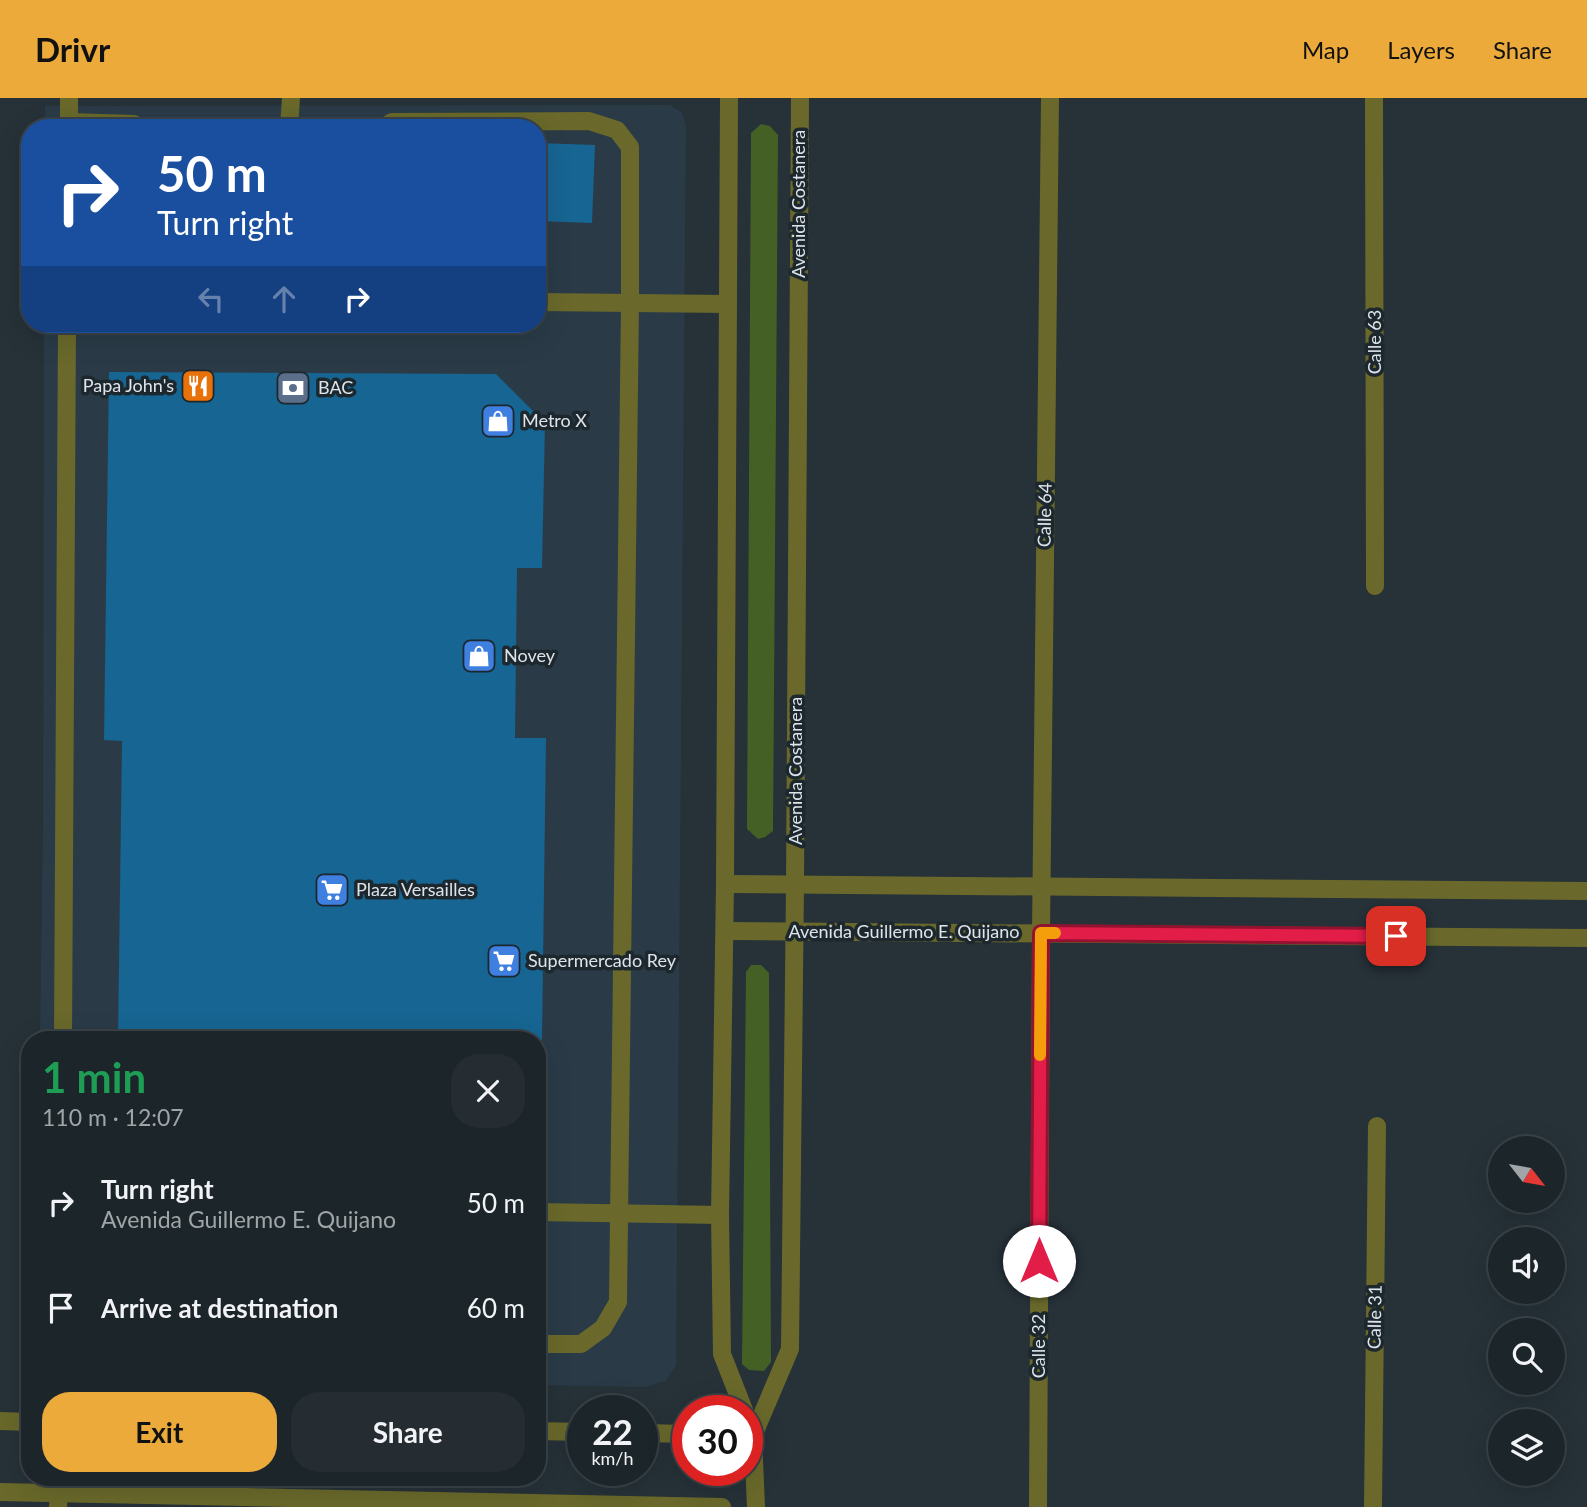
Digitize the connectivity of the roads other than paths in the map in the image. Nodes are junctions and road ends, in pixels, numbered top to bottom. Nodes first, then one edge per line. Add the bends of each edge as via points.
1 (69, 98) edge
2 (291, 98) edge
3 (729, 98) edge
4 (800, 98) edge
5 (1050, 98) edge
6 (1374, 98) edge
7 (69, 119) edge
8 (290, 119) edge
9 (546, 121) edge
10 (546, 302) edge
11 (631, 303) junction
12 (728, 304) junction
13 (67, 333) edge
14 (1375, 586) dead end
15 (725, 884) junction
16 (795, 885) junction
17 (1041, 886) junction
18 (1587, 891) edge
19 (725, 930) junction
20 (794, 931) junction
21 (1041, 933) junction
22 (1587, 938) edge
23 (63, 1031) edge
24 (1377, 1126) dead end
25 (546, 1212) edge
26 (618, 1213) junction
27 (720, 1215) junction
28 (546, 1344) edge
29 (738, 1395) edge
30 (763, 1402) edge
31 (0, 1422) edge
32 (21, 1422) edge
33 (546, 1431) edge
34 (567, 1432) edge
35 (754, 1486) edge
36 (0, 1492) edge
37 (59, 1492) edge
38 (172, 1501) edge
39 (508, 1505) edge
40 (722, 1507) edge
41 (756, 1507) edge
42 (1038, 1507) edge
43 (1373, 1507) edge

1 - 7 street
2 - 8 street
3 - 12 street
4 - 16 street, Avenida Costanera
5 - 17 street, Calle 64
6 - 14 street, Calle 63
9 - 11 street via 589,121 617,130 630,147
10 - 11 street
11 - 12 street
11 - 26 street
12 - 15 street
13 - 23 street
15 - 16 street
15 - 19 street
16 - 17 street
16 - 20 street, Avenida Costanera
17 - 18 street
17 - 21 street, Calle 64
19 - 20 street, Avenida Guillermo E. Quijano
19 - 27 street
20 - 21 street, Avenida Guillermo E. Quijano
20 - 30 street, Avenida Costanera via 790,1349
21 - 22 street, Avenida Guillermo E. Quijano
21 - 42 street, Calle 32
24 - 43 street, Calle 31
25 - 26 street
26 - 27 street
26 - 28 street via 618,1302 603,1328 581,1344
27 - 29 street via 722,1354
31 - 32 street
33 - 34 street
35 - 41 street, Avenida Costanera
36 - 37 street
37 - 38 street
38 - 39 street
39 - 40 street

